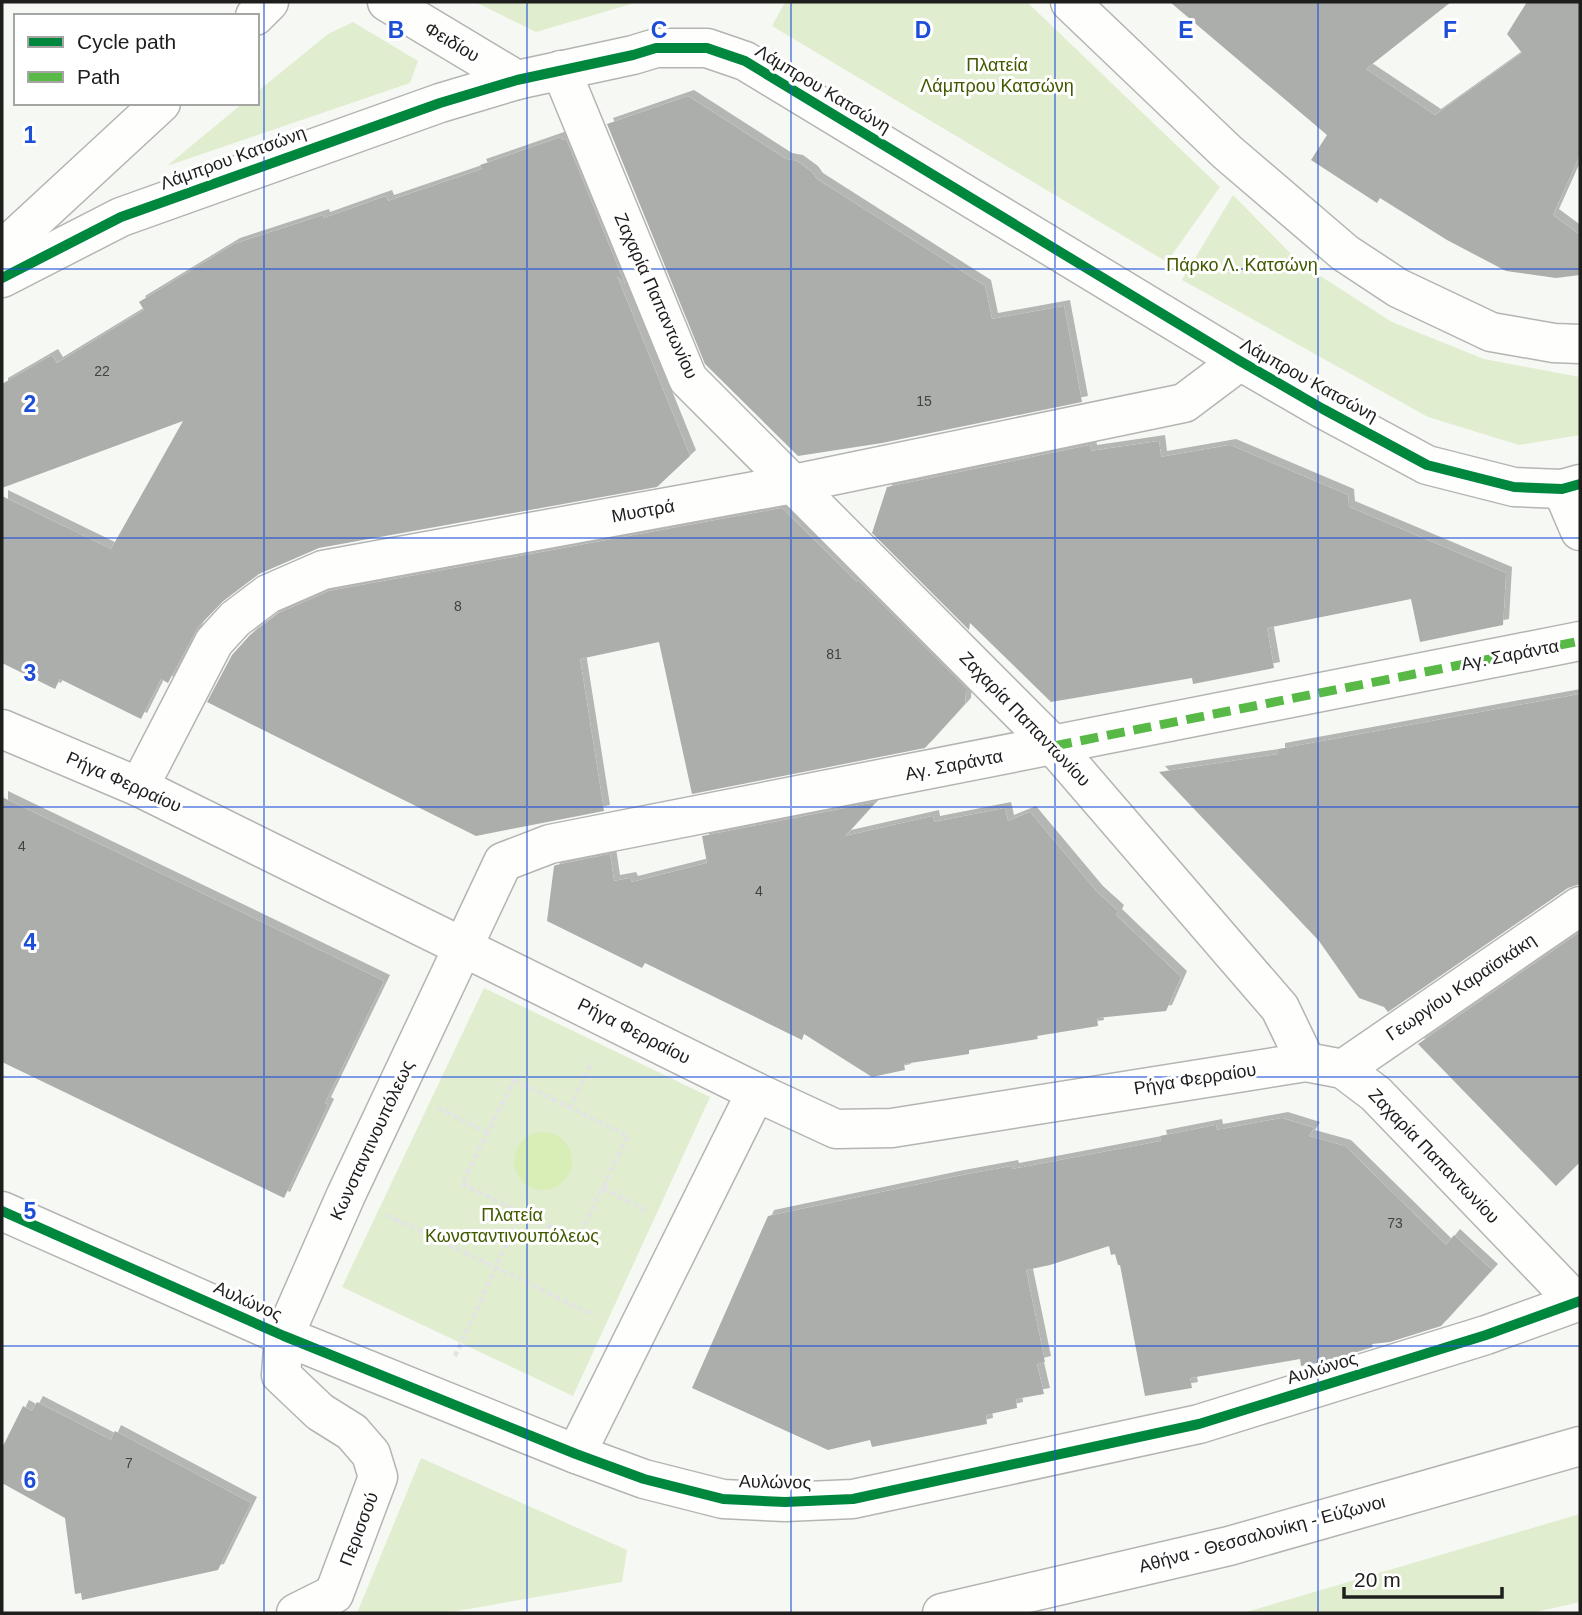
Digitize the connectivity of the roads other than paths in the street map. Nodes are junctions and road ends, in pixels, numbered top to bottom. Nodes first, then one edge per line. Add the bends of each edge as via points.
1 (387, 2) edge
2 (1070, 2) edge
3 (561, 70) junction
4 (517, 80) junction
5 (159, 105) edge
6 (2, 250) edge
7 (2, 278) edge
8 (1580, 344) edge
9 (1240, 361) junction
10 (793, 484) junction
11 (1571, 487) edge
12 (1580, 531) edge
13 (1580, 641) edge
14 (2, 729) edge
15 (1054, 746) junction
16 (139, 787) junction
17 (1580, 906) edge
18 (462, 945) junction
19 (1324, 1065) junction
20 (756, 1092) junction
21 (2, 1211) edge
22 (1578, 1302) edge
23 (284, 1336) junction
24 (1580, 1446) edge
25 (576, 1454) junction
26 (296, 1613) edge
27 (942, 1613) edge

1 - 4 main road, Φειδίου
2 - 8 main road via 1227,152 1356,260 1398,288 1490,332
3 - 4 main road, Λάμπρου Κατσώνη
3 - 9 main road, Λάμπρου Κατσώνη via 656,48 707,48 745,61
3 - 10 main road, Ζαχαρία Παπαντωνίου via 688,379
4 - 7 main road, Λάμπρου Κατσώνη via 121,217
5 - 6 main road
9 - 10 main road, Μυστρά via 1185,403
9 - 11 main road, Λάμπρου Κατσώνη via 1427,465 1514,487
10 - 15 main road, Ζαχαρία Παπαντωνίου
10 - 16 main road, Μυστρά via 323,570 268,594 214,642
11 - 12 main road
13 - 15 main road, Αγ. Σαράντα
14 - 16 main road, Ρήγα Φερραίου
15 - 18 main road, Αγ. Σαράντα via 550,844 503,862
15 - 19 main road, Ζαχαρία Παπαντωνίου
16 - 18 main road, Ρήγα Φερραίου
17 - 19 main road, Γεωργίου Καραϊσκάκη
18 - 20 main road, Ρήγα Φερραίου
18 - 23 main road, Κωνσταντινουπόλεως
19 - 20 main road, Ρήγα Φερραίου via 892,1128 836,1129
19 - 22 main road, Ζαχαρία Παπαντωνίου via 1376,1094
20 - 25 main road
21 - 23 main road, Αυλώνος
22 - 25 main road, Αυλώνος via 1199,1424 853,1499 723,1499 645,1479
23 - 25 main road, Αυλώνος
23 - 26 main road, Περισσού via 281,1376 320,1412 352,1432 370,1454 378,1477 334,1594
24 - 27 main road, Αθήνα - Θεσσαλονίκη - Εύζωνοι via 1229,1546

